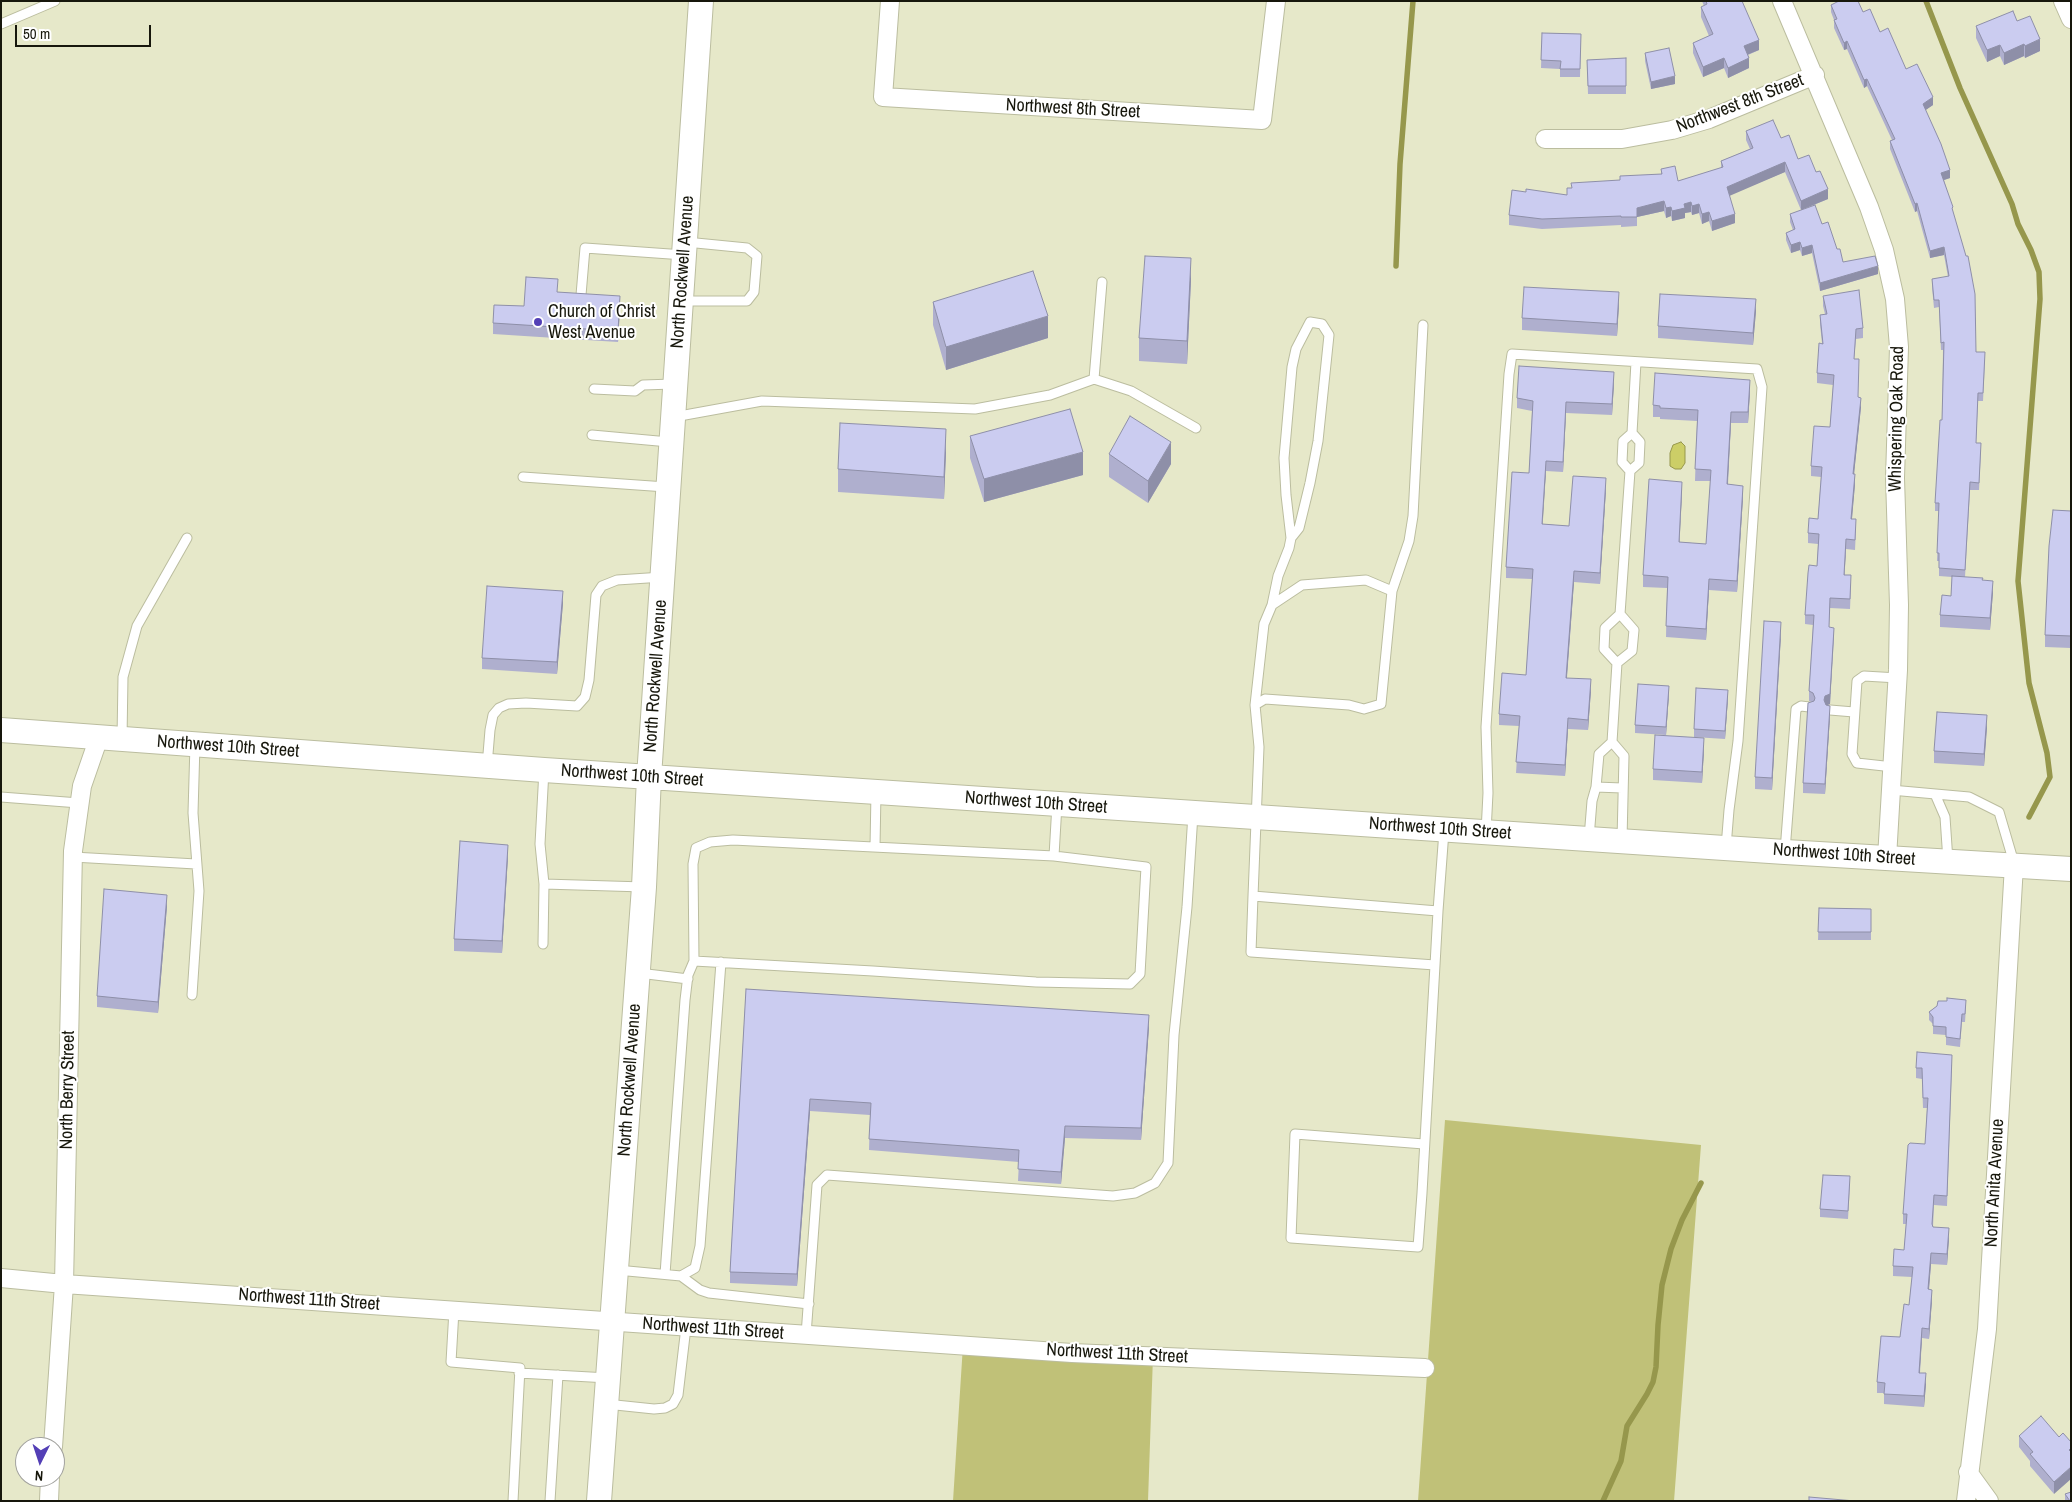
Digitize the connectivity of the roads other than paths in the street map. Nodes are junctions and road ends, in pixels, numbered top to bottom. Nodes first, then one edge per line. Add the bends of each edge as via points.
1 (55, 1) edge
2 (701, 1) edge
3 (890, 1) edge
4 (1276, 1) edge
5 (1782, 1) edge
6 (2063, 1) edge
7 (2071, 19) edge
8 (1, 24) edge
9 (1815, 75) junction
10 (1545, 139) dead end
11 (685, 248) junction
12 (1102, 282) dead end
13 (581, 295) edge
14 (681, 301) junction
15 (1423, 325) dead end
16 (1636, 362) junction
17 (1094, 379) junction
18 (676, 384) junction
19 (594, 389) dead end
20 (674, 417) junction
21 (1196, 428) dead end
22 (1632, 433) junction
23 (592, 435) dead end
24 (672, 443) junction
25 (1630, 471) junction
26 (523, 477) dead end
27 (669, 488) junction
28 (187, 538) dead end
29 (1291, 538) junction
30 (663, 577) junction
31 (1392, 591) junction
32 (1272, 605) junction
33 (1620, 614) junction
34 (1617, 664) junction
35 (1898, 678) junction
36 (1255, 705) junction
37 (1809, 707) edge
38 (1830, 710) edge
39 (1854, 712) junction
40 (1, 730) edge
41 (110, 738) junction
42 (1612, 742) junction
43 (195, 744) junction
44 (487, 766) junction
45 (1893, 767) junction
46 (544, 770) junction
47 (649, 777) junction
48 (1596, 787) junction
49 (1622, 788) junction
50 (1891, 790) junction
51 (876, 792) junction
52 (1935, 794) junction
53 (1, 797) edge
54 (79, 803) junction
55 (1057, 804) junction
56 (1193, 813) junction
57 (1257, 817) junction
58 (1444, 829) junction
59 (1486, 832) junction
60 (1589, 839) junction
61 (1622, 841) junction
62 (875, 847) junction
63 (1726, 848) junction
64 (1785, 852) junction
65 (1054, 856) junction
66 (73, 857) junction
67 (1887, 858) junction
68 (1948, 861) junction
69 (196, 864) junction
70 (2014, 865) junction
71 (2071, 869) edge
72 (544, 884) junction
73 (644, 887) junction
74 (1253, 896) junction
75 (1438, 911) junction
76 (543, 944) dead end
77 (694, 961) junction
78 (721, 962) junction
79 (1435, 965) junction
80 (638, 973) junction
81 (688, 980) junction
82 (192, 995) dead end
83 (1424, 1144) junction
84 (616, 1270) junction
85 (664, 1274) junction
86 (681, 1276) junction
87 (1, 1278) edge
88 (64, 1284) junction
89 (808, 1304) junction
90 (454, 1310) junction
91 (612, 1322) junction
92 (686, 1327) junction
93 (806, 1335) junction
94 (1425, 1368) dead end
95 (519, 1373) junction
96 (558, 1375) junction
97 (608, 1378) junction
98 (606, 1404) junction
99 (53, 1437) edge
100 (1968, 1472) junction
101 (50, 1487) edge
102 (49, 1501) edge
103 (513, 1501) edge
104 (550, 1501) edge
105 (599, 1501) edge
106 (1966, 1501) edge
107 (1988, 1501) edge

1 - 8 lane
2 - 11 main road, North Rockwell Avenue
3 - 4 street, Northwest 8th Street via 883,97 1262,120
5 - 9 street, Whispering Oak Road
6 - 7 street
9 - 10 street, Northwest 8th Street via 1709,119 1672,130 1622,139
9 - 35 street, Whispering Oak Road via 1869,207 1884,250 1895,299 1899,347 1895,478
11 - 13 lane via 585,248
11 - 14 main road, North Rockwell Avenue
11 - 14 lane via 747,248 757,256 754,292 747,301
12 - 17 lane
14 - 18 main road, North Rockwell Avenue
15 - 31 lane via 1413,516 1409,541
16 - 22 lane
16 - 59 lane via 1512,354 1486,727
16 - 63 lane via 1757,369 1762,387 1738,741
17 - 20 lane via 1050,395 975,409 762,401
17 - 21 lane via 1131,391
18 - 19 lane via 643,385 635,391
18 - 20 main road, North Rockwell Avenue
20 - 24 main road, North Rockwell Avenue
22 - 25 lane via 1640,442 1639,463
22 - 25 lane via 1623,441 1622,462
23 - 24 lane
24 - 27 main road, North Rockwell Avenue
25 - 33 lane
26 - 27 lane
27 - 30 main road, North Rockwell Avenue
28 - 41 lane via 137,626
29 - 29 lane via 1284,458 1292,367 1296,349 1310,322 1322,324 1329,335 1318,441 1299,528
29 - 32 lane
30 - 44 lane via 617,580 602,586 596,594 585,697 577,706 526,703 499,708 493,715
30 - 47 main road, North Rockwell Avenue
31 - 32 lane via 1366,580 1302,585
31 - 36 lane via 1381,704 1364,709 1265,699
32 - 36 lane via 1264,624
33 - 34 lane via 1605,628 1604,649
33 - 34 lane via 1634,630 1632,651
34 - 42 lane
35 - 39 lane via 1864,676 1857,681
35 - 45 street, Whispering Oak Road
36 - 57 lane
37 - 64 lane via 1796,709
38 - 39 lane
39 - 45 lane via 1852,754 1857,763
40 - 41 main road, Northwest 10th Street
41 - 43 main road, Northwest 10th Street
41 - 54 street, North Berry Street via 82,786
42 - 48 lane via 1598,754
42 - 49 lane via 1624,756
43 - 44 main road, Northwest 10th Street
43 - 69 lane via 192,813
44 - 46 main road, Northwest 10th Street
45 - 50 street, Whispering Oak Road
46 - 47 main road, Northwest 10th Street
46 - 72 lane via 540,844
47 - 51 main road, Northwest 10th Street
47 - 73 main road, North Rockwell Avenue
48 - 49 lane
48 - 60 lane
49 - 61 lane
50 - 52 lane
50 - 67 street, Whispering Oak Road
51 - 55 main road, Northwest 10th Street
51 - 62 lane
52 - 68 lane via 1945,817
52 - 70 lane via 1969,797 1999,812
53 - 54 lane
54 - 66 street, North Berry Street
55 - 56 main road, Northwest 10th Street
55 - 65 lane
56 - 57 main road, Northwest 10th Street
56 - 89 lane via 1174,1035 1168,1163 1154,1184 1135,1193 1113,1196 827,1175 817,1185
57 - 58 main road, Northwest 10th Street
57 - 74 lane
58 - 59 main road, Northwest 10th Street
58 - 75 lane
59 - 60 main road, Northwest 10th Street
60 - 61 main road, Northwest 10th Street
61 - 63 main road, Northwest 10th Street
62 - 65 lane
62 - 77 lane via 726,840 696,848
63 - 64 main road, Northwest 10th Street
64 - 67 main road, Northwest 10th Street
65 - 78 lane via 1146,867 1140,974 1130,984 1036,982
66 - 69 lane
66 - 88 street, North Berry Street
67 - 68 main road, Northwest 10th Street
68 - 70 main road, Northwest 10th Street
69 - 82 lane via 199,891
70 - 71 main road, Northwest 10th Street
70 - 100 street, North Anita Avenue via 1987,1329
72 - 73 lane
72 - 76 lane
73 - 80 main road, North Rockwell Avenue
74 - 75 lane
74 - 79 lane via 1251,952
75 - 79 lane
77 - 78 lane
77 - 81 lane
78 - 86 lane via 700,1246 694,1268
79 - 83 lane
80 - 81 lane
80 - 84 main road, North Rockwell Avenue
81 - 85 lane
83 - 83 lane via 1295,1134 1291,1238 1418,1247
84 - 85 lane
84 - 91 main road, North Rockwell Avenue
85 - 86 lane
86 - 89 lane via 709,1293
87 - 88 street, Northwest 11th Street
88 - 90 street, Northwest 11th Street
88 - 99 street, North Berry Street
89 - 93 lane
90 - 91 street, Northwest 11th Street
90 - 95 lane via 451,1362 520,1368
91 - 92 street, Northwest 11th Street
91 - 97 main road, North Rockwell Avenue
92 - 93 street, Northwest 11th Street
92 - 98 lane via 678,1395 673,1404 654,1409
93 - 94 street, Northwest 11th Street via 1072,1353
95 - 96 lane
95 - 103 lane
96 - 97 lane
96 - 104 lane
97 - 98 main road, North Rockwell Avenue
98 - 105 main road, North Rockwell Avenue
100 - 106 street, North Anita Avenue
100 - 107 street
101 - 102 street

